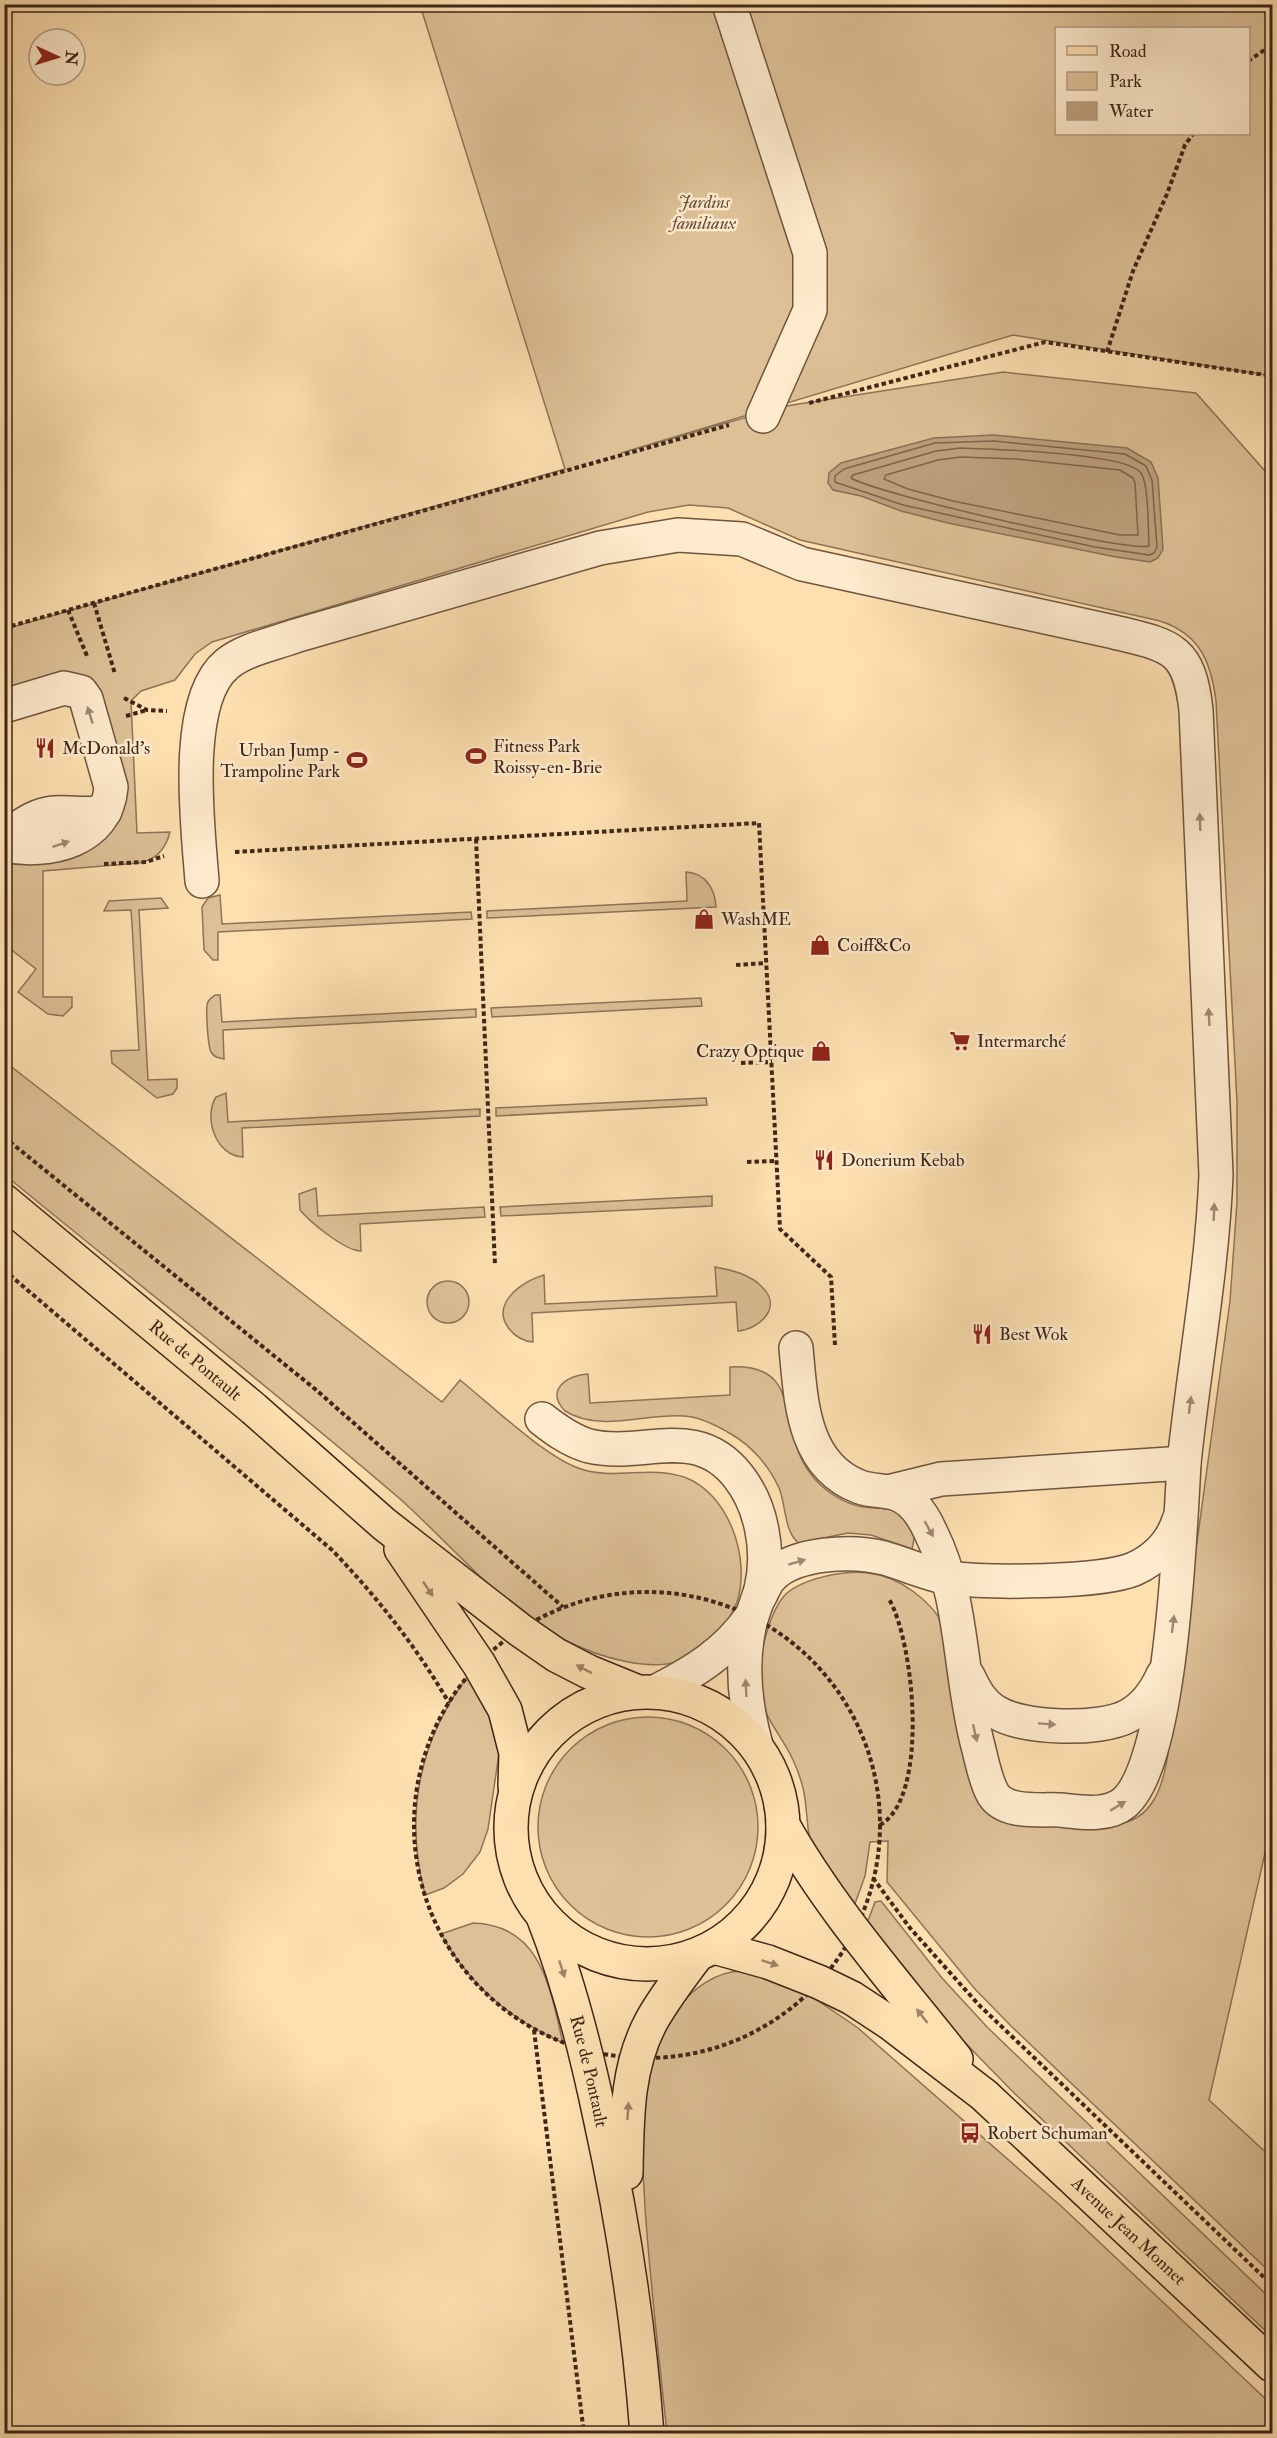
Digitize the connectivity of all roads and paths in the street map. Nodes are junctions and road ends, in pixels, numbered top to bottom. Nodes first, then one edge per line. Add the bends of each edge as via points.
1 (729, 4) edge
2 (1272, 45) edge
3 (1250, 61) edge
4 (1192, 135) edge
5 (1107, 352) junction
6 (1272, 376) edge
7 (763, 416) junction
8 (94, 603) junction
9 (4, 628) edge
10 (116, 678) dead end
11 (121, 693) dead end
12 (4, 706) edge
13 (201, 713) junction
14 (105, 811) junction
15 (4, 837) edge
16 (476, 839) junction
17 (4, 845) edge
18 (101, 864) dead end
19 (201, 868) junction
20 (766, 963) junction
21 (736, 965) dead end
22 (772, 1062) junction
23 (741, 1063) dead end
24 (4, 1137) edge
25 (777, 1161) junction
26 (747, 1162) dead end
27 (4, 1201) edge
28 (495, 1264) dead end
29 (4, 1270) edge
30 (796, 1348) dead end
31 (835, 1355) dead end
32 (542, 1419) dead end
33 (1184, 1463) junction
34 (888, 1492) junction
35 (1181, 1510) junction
36 (384, 1524) junction
37 (869, 1555) junction
38 (948, 1578) junction
39 (563, 1608) junction
40 (754, 1609) junction
41 (520, 1630) junction
42 (962, 1655) junction
43 (1167, 1663) junction
44 (479, 1664) junction
45 (646, 1692) junction
46 (449, 1703) junction
47 (756, 1745) junction
48 (514, 1800) junction
49 (783, 1825) junction
50 (879, 1826) junction
51 (873, 1878) junction
52 (542, 1915) junction
53 (854, 1930) junction
54 (705, 1951) junction
55 (819, 1982) junction
56 (534, 2029) junction
57 (586, 2050) junction
58 (637, 2059) junction
59 (984, 2095) junction
60 (624, 2232) junction
61 (1272, 2286) edge
62 (1272, 2365) edge
63 (584, 2433) edge
64 (647, 2433) edge

1 - 7 lane via 810,253 810,310
2 - 3 path
4 - 5 path via 1133,271
5 - 6 path
5 - 7 path via 1045,342
7 - 8 path
8 - 9 path
8 - 10 path
11 - 13 path via 147,710
14 -> 12 lane via 111,783 81,692 64,688
13 - 19 lane via 197,745
33 -> 13 lane via 1213,1236 1216,1176 1196,710 1190,672 1176,654 1133,637 802,564 742,539 678,535 600,548 266,646 226,665 210,686
14 - 15 lane via 45,814 26,821
17 -> 14 lane via 32,849 58,846 84,835
16 - 19 path
16 - 20 path via 759,823
16 - 28 path
18 - 19 path via 146,862 160,857
20 - 21 path
20 - 22 path
22 - 23 path
22 - 25 path
24 - 39 path via 315,1389
25 - 26 path
25 - 31 path via 780,1229 831,1277
27 - 36 main road, Rue de Pontault via 270,1422
29 - 46 path via 332,1550 397,1624
30 - 34 lane via 805,1422 818,1453 849,1482
32 - 40 lane via 588,1446 612,1449 679,1445 724,1461 747,1490 760,1522 764,1564
33 - 34 lane via 941,1479
33 - 35 lane
34 -> 38 lane via 904,1498 921,1515
35 - 38 lane via 1165,1547 1142,1565 1122,1573 1013,1580
43 -> 35 lane
36 - 41 main road, Rue de Pontault
36 -> 44 main road, Rue de Pontault
37 - 38 lane
40 -> 37 lane via 769,1578 788,1565 827,1555
37 - 50 path via 899,1623 911,1695 907,1782 894,1814
38 - 42 lane
39 - 40 path via 620,1593 658,1592
39 - 41 path
40 - 45 lane via 733,1641 712,1659
47 -> 40 lane via 747,1709 745,1678
40 - 50 path via 804,1653 845,1703 871,1762
41 - 44 path
45 -> 41 main road, Rue de Pontault via 590,1672
42 -> 43 lane via 978,1696 995,1712 1030,1722 1067,1725 1107,1723 1132,1714 1152,1696
42 -> 43 lane via 975,1732 996,1798 1018,1808 1084,1812 1109,1811 1122,1805 1143,1778
44 - 46 path
44 - 48 main road, Rue de Pontault via 510,1725 516,1753
45 - 47 main road via 688,1698 719,1712
45 - 48 main road via 604,1698 558,1725 535,1751
46 - 56 path via 428,1745 416,1793 415,1844 420,1878 432,1915 459,1963 494,2001
47 - 49 main road via 776,1783
48 - 52 main road, Rue de Pontault via 513,1852 523,1885
49 - 53 main road, Avenue Jean Monnet
49 - 54 main road via 781,1858 770,1889 740,1928
50 - 51 path
51 - 53 path
51 - 61 path via 910,1928 979,2005
52 - 54 main road via 579,1946 617,1960 649,1965 674,1962
52 -> 57 main road, Rue de Pontault via 556,1948
53 - 55 path
59 -> 53 main road, Avenue Jean Monnet
54 -> 55 main road, Avenue Jean Monnet via 768,1962
54 - 58 main road, Rue de Pontault via 652,2021
55 - 58 path via 781,2016 736,2040 688,2055
55 - 59 main road, Avenue Jean Monnet via 890,2023
56 - 57 path
56 - 63 path
57 - 58 path
57 - 60 main road, Rue de Pontault
60 -> 58 main road, Rue de Pontault via 628,2110
59 - 62 main road, Avenue Jean Monnet
60 - 64 main road, Rue de Pontault

